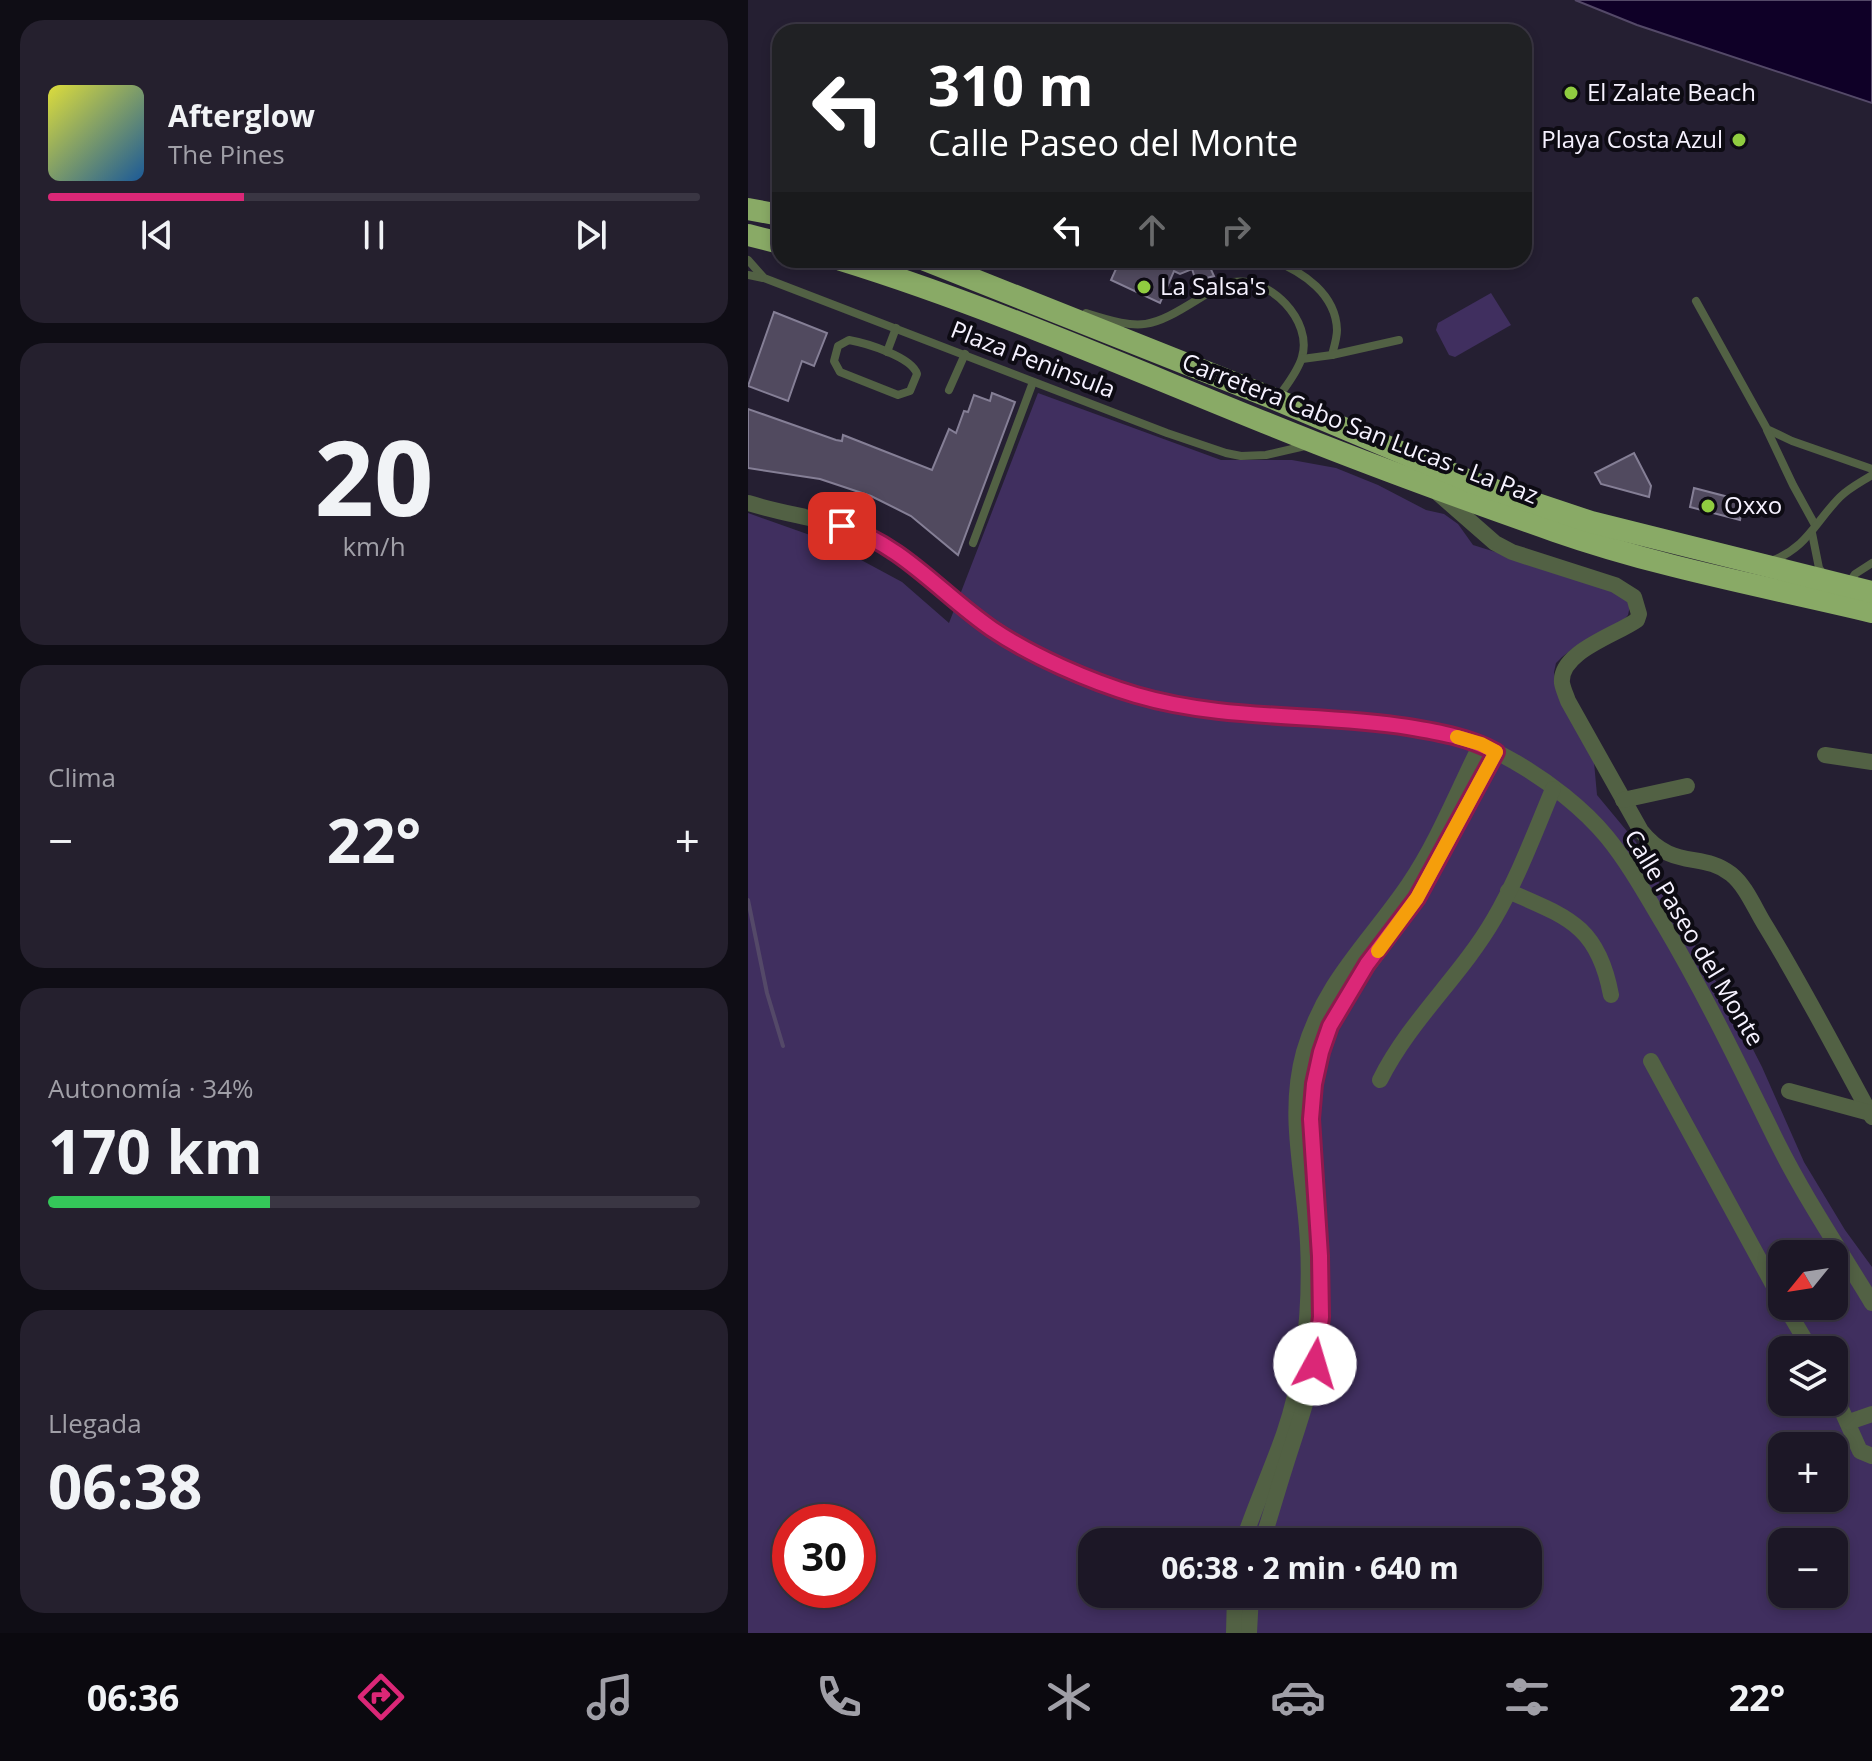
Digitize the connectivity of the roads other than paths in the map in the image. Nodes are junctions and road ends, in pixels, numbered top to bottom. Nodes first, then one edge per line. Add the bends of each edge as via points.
1 (748, 209) edge
2 (772, 214) edge
3 (748, 235) edge
4 (772, 241) edge
5 (748, 260) edge
6 (864, 268) edge
7 (946, 268) edge
8 (1293, 268) edge
9 (748, 275) edge
10 (764, 278) junction
11 (1008, 292) junction
12 (1696, 301) dead end
13 (896, 328) junction
14 (1399, 340) dead end
15 (887, 352) junction
16 (965, 354) junction
17 (1332, 355) junction
18 (1302, 359) junction
19 (1033, 382) junction
20 (949, 390) dead end
21 (1277, 400) junction
22 (1767, 429) junction
23 (1316, 443) junction
24 (1872, 469) edge
25 (1872, 475) edge
26 (1429, 484) junction
27 (748, 503) edge
28 (1814, 529) junction
29 (973, 543) dead end
30 (1872, 563) edge
31 (1762, 565) junction
32 (1685, 567) junction
33 (1837, 583) junction
34 (1872, 592) edge
35 (1872, 612) edge
36 (1872, 627) edge
37 (1488, 748) junction
38 (1825, 755) dead end
39 (1872, 762) edge
40 (1687, 786) dead end
41 (1553, 789) junction
42 (1623, 800) junction
43 (1508, 891) junction
44 (1360, 960) junction
45 (1611, 995) dead end
46 (1651, 1061) dead end
47 (1380, 1080) dead end
48 (1789, 1091) dead end
49 (1871, 1115) edge
50 (1768, 1275) edge
51 (1872, 1303) edge
52 (1872, 1414) edge
53 (1846, 1416) edge
54 (1849, 1422) junction
55 (1872, 1456) edge
56 (1248, 1528) edge
57 (1266, 1528) edge
58 (1235, 1608) edge
59 (1250, 1608) edge
60 (1234, 1633) edge
61 (1249, 1633) edge

1 - 2 highway
3 - 4 highway
5 - 10 lane, Plaza Peninsula
6 - 23 highway, Carretera Cabo San Lucas - La Paz via 981,309
7 - 11 highway, Carretera Cabo San Lucas - La Paz
8 - 17 lane via 1322,292 1332,310 1337,331
9 - 10 lane
10 - 13 lane, Plaza Peninsula
11 - 18 lane via 1140,325 1172,316 1234,281 1247,283 1276,296 1297,319 1304,342
11 - 21 highway, Carretera Cabo San Lucas - La Paz
12 - 22 lane
13 - 15 lane
13 - 16 lane, Plaza Peninsula
14 - 17 lane
15 - 15 lane via 846,340 838,346 834,365 898,395 907,393 916,371
16 - 19 lane, Plaza Peninsula
16 - 20 lane
17 - 18 lane
18 - 21 lane
19 - 23 lane, Plaza Peninsula via 1226,453 1266,455
19 - 29 lane
21 - 31 highway, Carretera Cabo San Lucas - La Paz via 1522,500
22 - 24 lane
22 - 28 lane
23 - 26 highway, Carretera Cabo San Lucas - La Paz
25 - 28 lane via 1841,496
26 - 32 highway, Carretera Cabo San Lucas - La Paz via 1559,532
26 - 42 street via 1495,543 1615,585 1634,597 1637,620 1575,655 1562,681
27 - 37 street, Calle Paseo del Monte via 859,531 913,563 993,629 1064,667 1136,695 1243,714 1401,726 1445,733
28 - 31 lane via 1786,556
28 - 33 lane via 1819,568
30 - 33 lane
31 - 33 highway, Carretera Cabo San Lucas - La Paz
32 - 35 highway, Carretera Cabo San Lucas - La Paz
32 - 36 highway via 1771,600
33 - 34 highway, Carretera Cabo San Lucas - La Paz
37 - 41 street, Calle Paseo del Monte
37 - 44 street
38 - 39 street
40 - 42 street
41 - 43 street
41 - 51 street, Calle Paseo del Monte via 1606,835 1637,880 1743,1068 1786,1159
42 - 49 street via 1653,847 1720,868 1738,881
43 - 45 street via 1560,914 1585,932 1607,974
43 - 47 street
44 - 56 street via 1326,995 1312,1025 1297,1089 1295,1137 1308,1243 1304,1350 1284,1433
44 - 57 street via 1330,1026 1314,1084 1319,1333 1309,1392
46 - 50 street
48 - 49 street
52 - 54 street
53 - 54 street
54 - 55 street via 1860,1451
58 - 60 street
59 - 61 street

